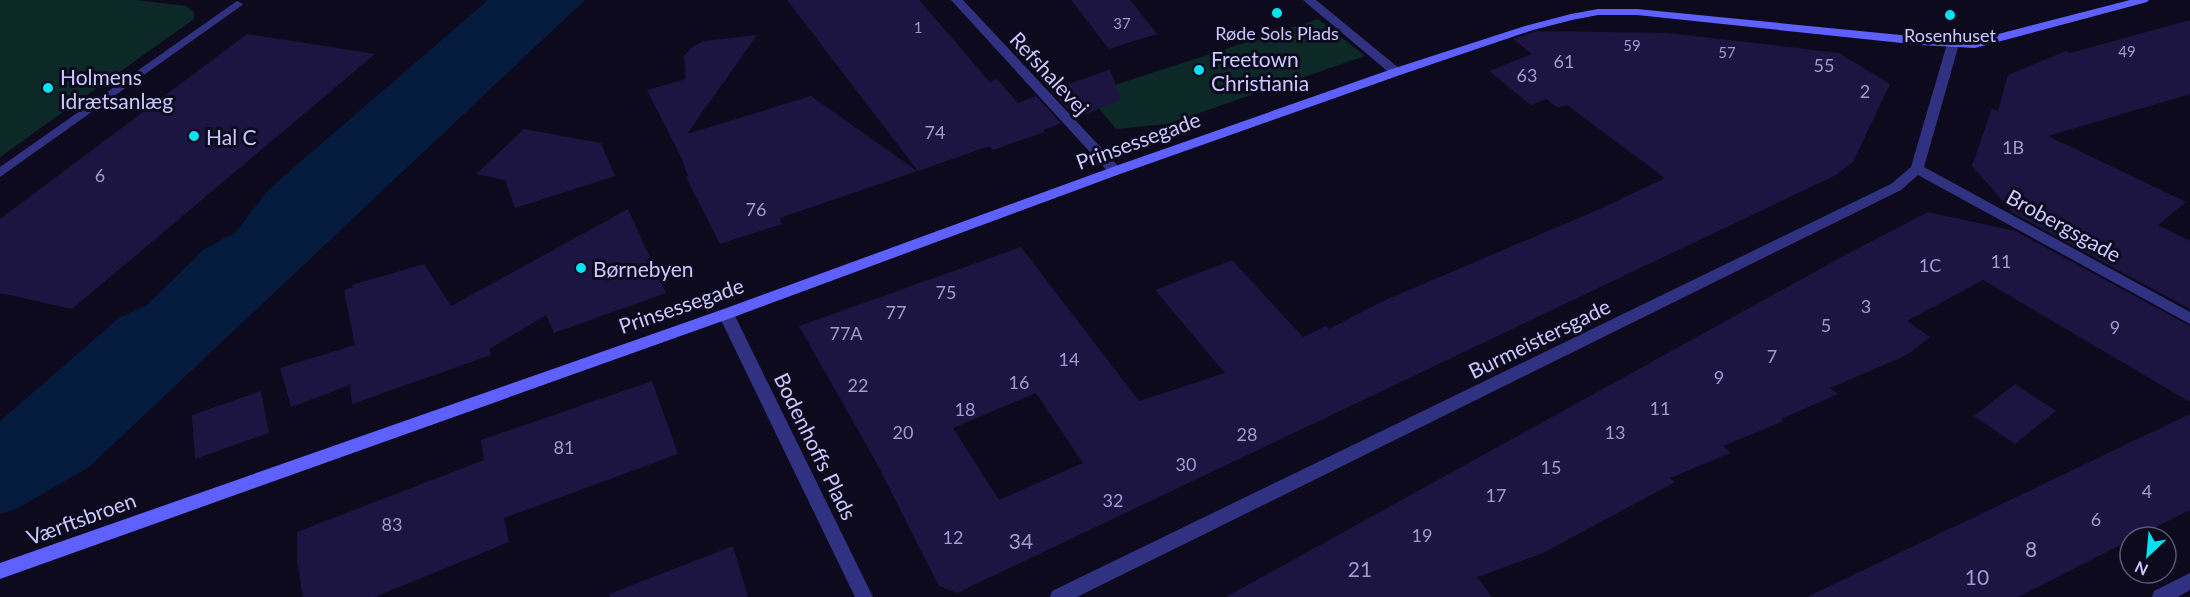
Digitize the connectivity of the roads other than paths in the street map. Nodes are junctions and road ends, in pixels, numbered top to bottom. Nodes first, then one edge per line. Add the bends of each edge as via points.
1 (957, 0) edge
2 (1309, 0) edge
3 (2143, 0) edge
4 (237, 4) dead end
5 (1953, 44) junction
6 (1396, 72) junction
7 (1917, 169) junction
8 (1115, 171) junction
9 (0, 173) edge
10 (726, 314) junction
11 (2190, 319) edge
12 (177, 508) joint
13 (0, 571) edge
14 (2190, 581) edge
15 (864, 597) edge
16 (1059, 597) edge
17 (2161, 597) edge

1 - 8 street, Refshalevej
2 - 6 street
3 - 5 street, Prinsessegade via 1975,44
4 - 9 street
5 - 6 street, Prinsessegade via 1678,15 1598,12 1529,28
5 - 7 street
6 - 8 street, Prinsessegade
7 - 11 street, Brobergsgade
7 - 16 street, Burmeistersgade via 1896,187
8 - 10 street, Prinsessegade
10 - 12 street, Prinsessegade
10 - 15 street, Bodenhoffs Plads
12 - 13 street, Værftsbroen
14 - 17 street

